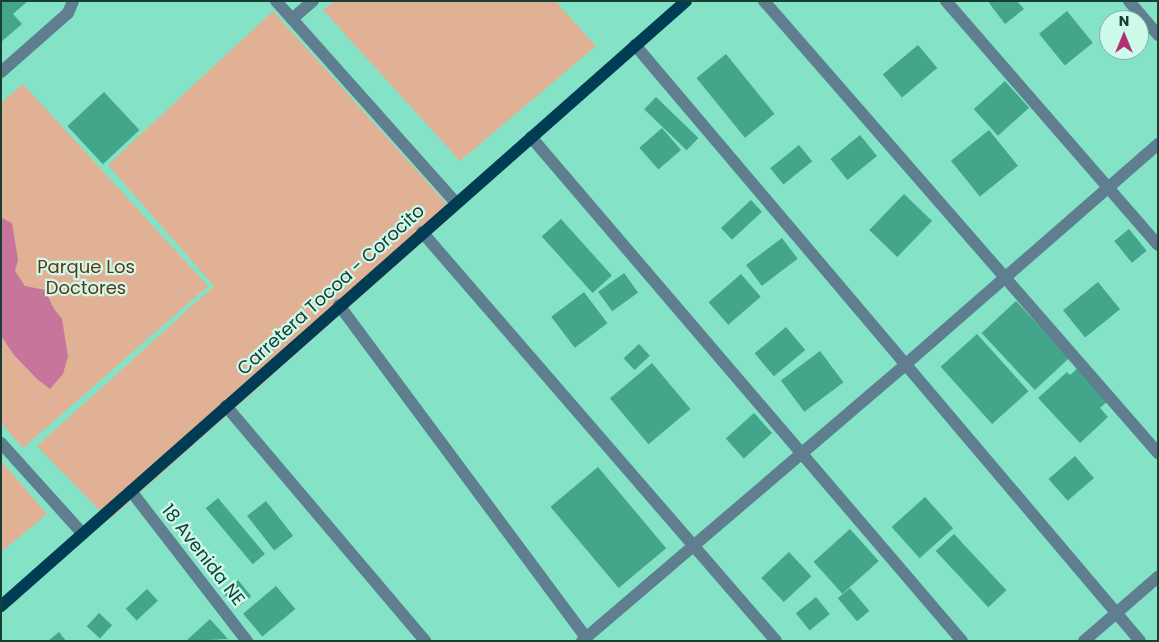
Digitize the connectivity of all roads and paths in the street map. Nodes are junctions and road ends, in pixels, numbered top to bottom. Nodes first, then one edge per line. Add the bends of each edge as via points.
1 (73, 1) edge
2 (276, 1) edge
3 (313, 1) edge
4 (686, 1) edge
5 (764, 1) edge
6 (946, 1) edge
7 (1129, 1) edge
8 (292, 19) junction
9 (1158, 35) edge
10 (635, 46) junction
11 (1, 72) edge
12 (532, 137) junction
13 (1158, 144) edge
14 (1108, 187) junction
15 (456, 203) junction
16 (422, 232) junction
17 (1158, 244) edge
18 (1005, 278) junction
19 (340, 305) junction
20 (906, 364) junction
21 (226, 406) junction
22 (1, 444) edge
23 (801, 452) junction
24 (1158, 453) edge
25 (131, 491) junction
26 (83, 534) junction
27 (693, 545) junction
28 (1158, 577) edge
29 (1, 606) edge
30 (1116, 613) junction
31 (584, 639) edge
32 (247, 641) edge
33 (425, 641) edge
34 (776, 641) edge
35 (962, 641) edge
36 (1084, 641) edge
37 (1140, 641) edge

1 - 11 street via 68,14
2 - 8 street
3 - 8 street
4 - 10 main road, Carretera Tocoa - Corocito
5 - 18 street
6 - 14 street
7 - 9 street
8 - 15 street
10 - 12 main road, Carretera Tocoa - Corocito
10 - 20 street
12 - 15 main road, Carretera Tocoa - Corocito
12 - 23 street
13 - 14 street
14 - 17 street
14 - 18 street
15 - 16 main road, Carretera Tocoa - Corocito
16 - 19 main road, Carretera Tocoa - Corocito
16 - 27 street
18 - 20 street
18 - 24 street
19 - 21 main road, Carretera Tocoa - Corocito
19 - 31 street
20 - 23 street
20 - 30 street
21 - 25 main road, Carretera Tocoa - Corocito
21 - 33 street
22 - 26 street
23 - 27 street
23 - 35 street
25 - 26 main road, Carretera Tocoa - Corocito
25 - 32 street, 18 Avenida NE
26 - 29 main road, Carretera Tocoa - Corocito
27 - 31 street
27 - 34 street
28 - 30 street
30 - 36 street
30 - 37 street

